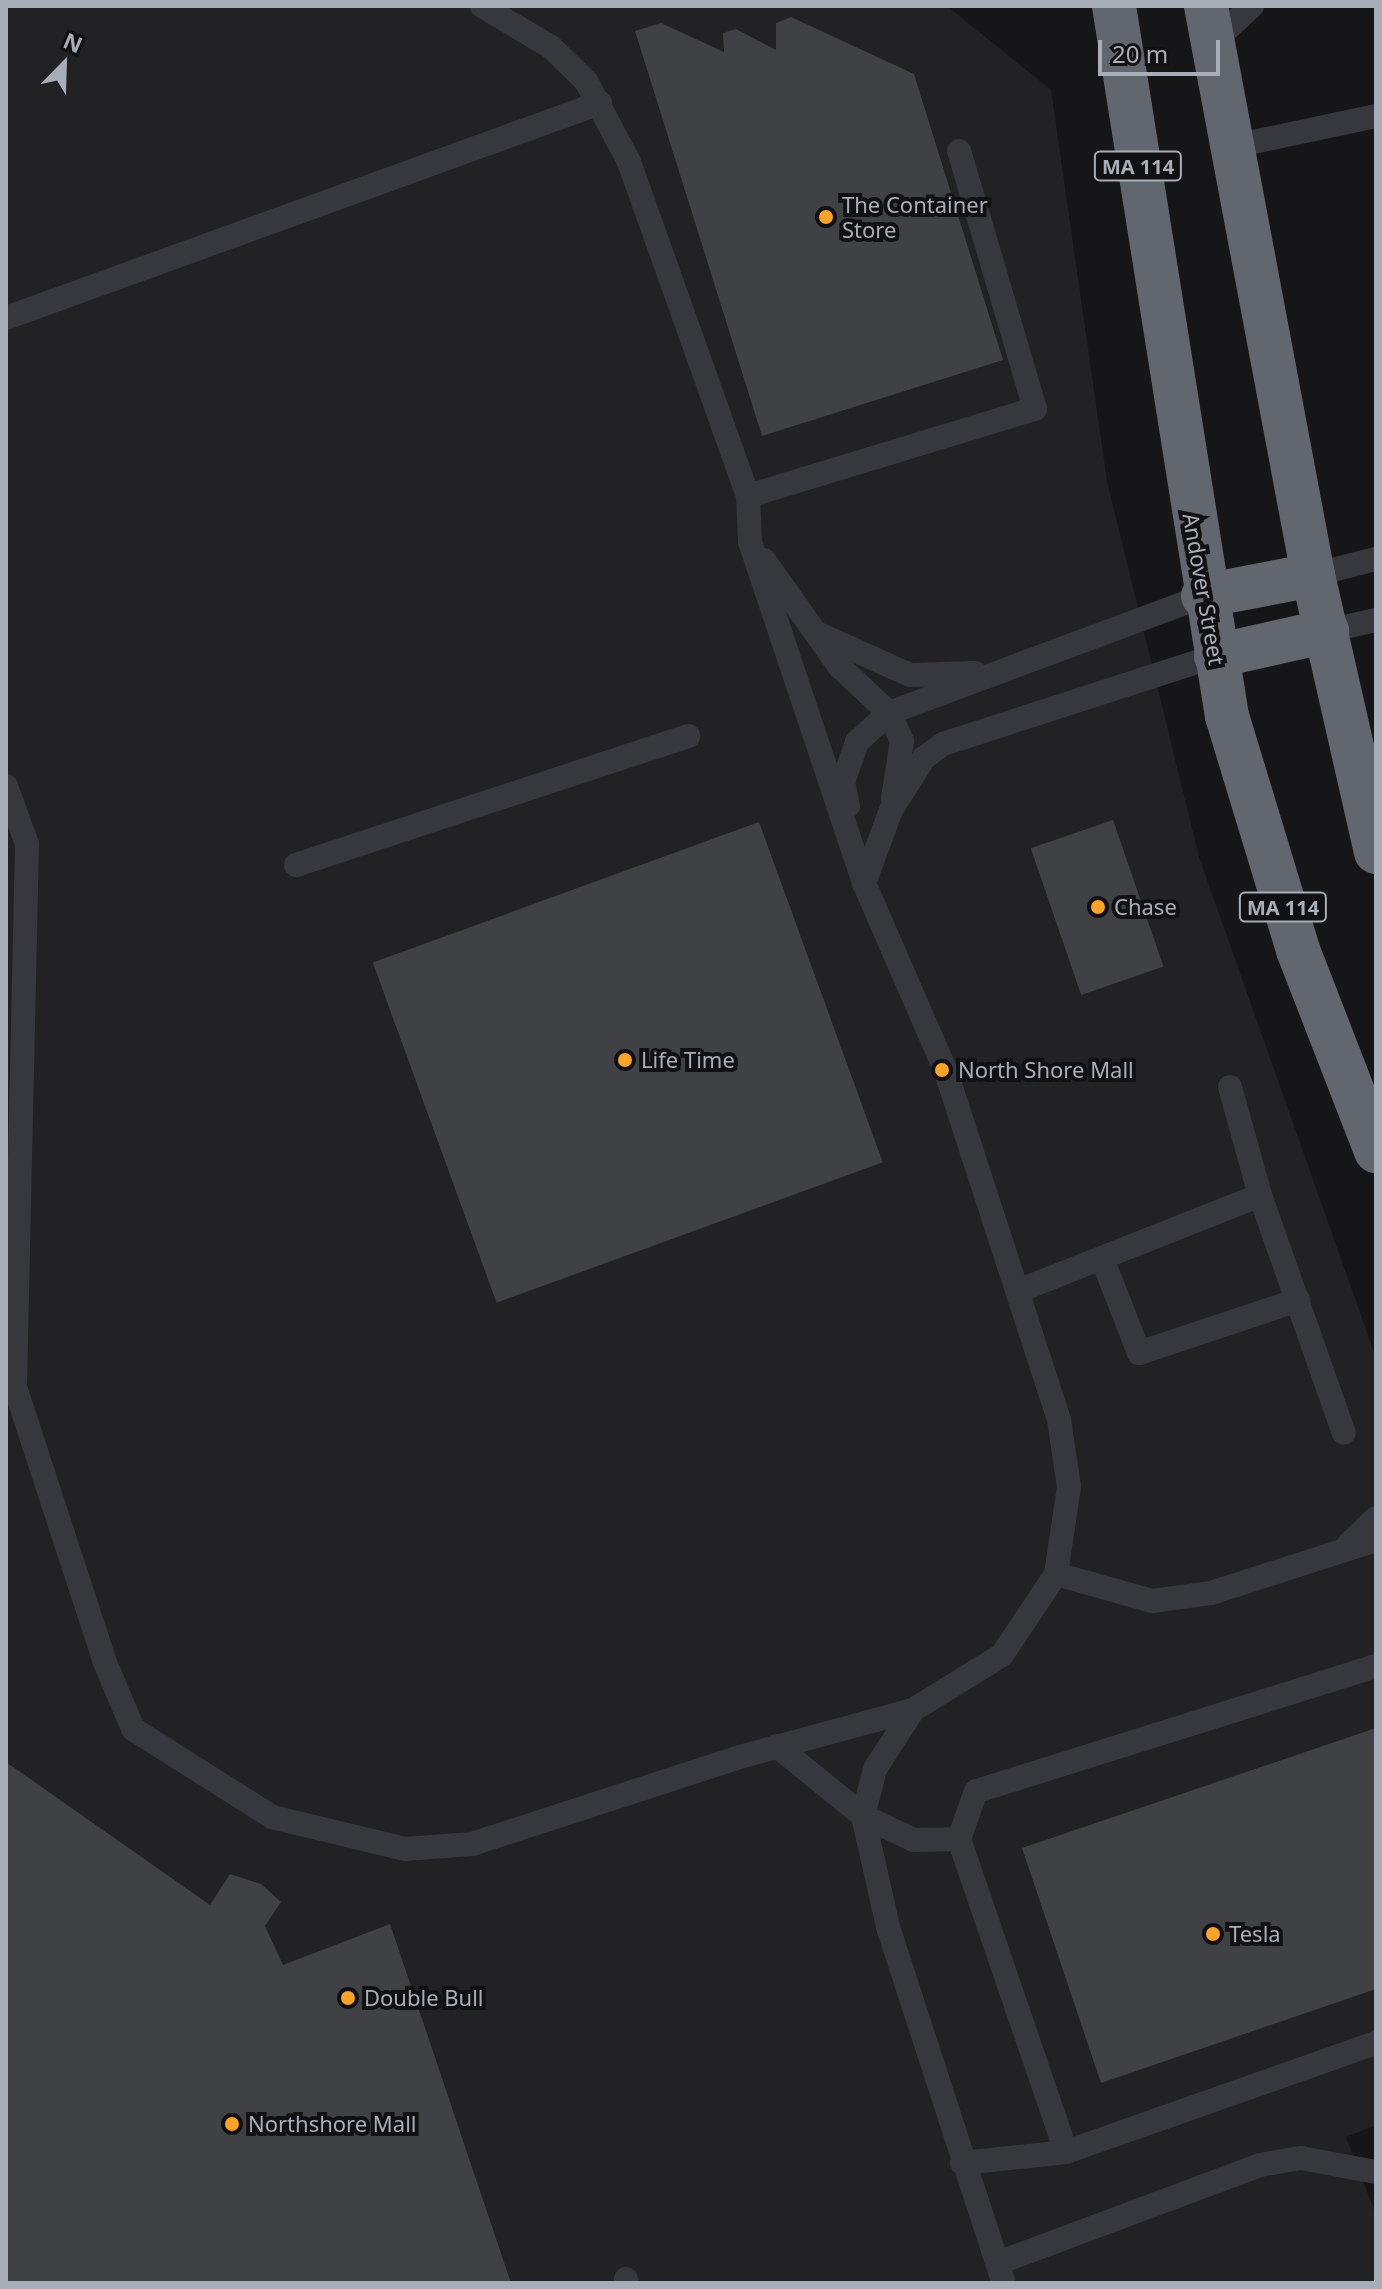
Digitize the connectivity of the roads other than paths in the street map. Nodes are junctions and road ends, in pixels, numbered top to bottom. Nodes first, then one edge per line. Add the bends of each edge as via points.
1 (482, 6) edge
2 (1114, 6) edge
3 (1252, 6) edge
4 (1209, 24) edge
5 (600, 103) junction
6 (1376, 116) edge
7 (1234, 146) junction
8 (959, 151) dead end
9 (6, 318) edge
10 (748, 496) junction
11 (750, 542) junction
12 (1376, 559) edge
13 (1313, 575) junction
14 (1203, 596) junction
15 (1376, 620) edge
16 (1327, 631) junction
17 (815, 632) junction
18 (1216, 656) junction
19 (998, 673) junction
20 (889, 713) junction
21 (688, 736) dead end
22 (6, 786) edge
23 (891, 810) junction
24 (1376, 852) edge
25 (296, 865) dead end
26 (864, 883) junction
27 (1230, 1087) dead end
28 (1376, 1151) edge
29 (1260, 1195) junction
30 (1102, 1258) junction
31 (1018, 1291) junction
32 (1298, 1300) junction
33 (1344, 1433) dead end
34 (1376, 1518) edge
35 (1376, 1540) edge
36 (1349, 1544) junction
37 (1056, 1574) junction
38 (1376, 1666) edge
39 (913, 1710) junction
40 (777, 1746) junction
41 (863, 1816) junction
42 (959, 1839) junction
43 (1376, 2043) edge
44 (1066, 2152) junction
45 (962, 2163) junction
46 (1376, 2172) edge
47 (1001, 2273) edge

1 - 5 lane via 551,47
2 - 14 highway, Andover Street / MA 114
3 - 4 lane
4 - 7 highway
5 - 9 lane
5 - 10 lane via 629,162
6 - 7 lane
7 - 13 highway
8 - 10 lane via 1035,409
10 - 11 lane
11 - 17 lane
11 - 26 lane
12 - 13 lane
13 - 14 highway
13 - 16 highway
14 - 18 highway, Andover Street / MA 114
14 - 19 lane
15 - 16 lane
16 - 18 highway
16 - 24 highway
17 - 19 lane via 910,675
17 - 20 lane via 839,666
18 - 23 lane via 943,744 924,758
18 - 28 highway, Andover Street / MA 114 via 1274,879
19 - 20 lane
20 - 23 lane via 902,741
20 - 26 lane via 857,742 843,782
21 - 25 lane
22 - 40 lane via 27,844 15,1387 104,1660 133,1729 272,1817 405,1849 472,1844
23 - 26 lane
26 - 31 lane via 946,1072
27 - 29 lane
29 - 30 lane
29 - 32 lane
30 - 31 lane
30 - 32 lane via 1139,1353
31 - 37 lane via 1059,1420 1069,1487
32 - 33 lane
34 - 36 lane
35 - 36 lane
36 - 37 lane via 1211,1593 1152,1601
37 - 39 lane via 1002,1655
38 - 42 lane via 976,1791
39 - 40 lane
39 - 41 lane via 875,1769
40 - 41 lane
41 - 42 lane via 914,1840
41 - 45 lane via 888,1927
42 - 44 lane
43 - 44 lane
44 - 45 lane
45 - 47 lane
46 - 47 lane via 1301,2158 1260,2165

